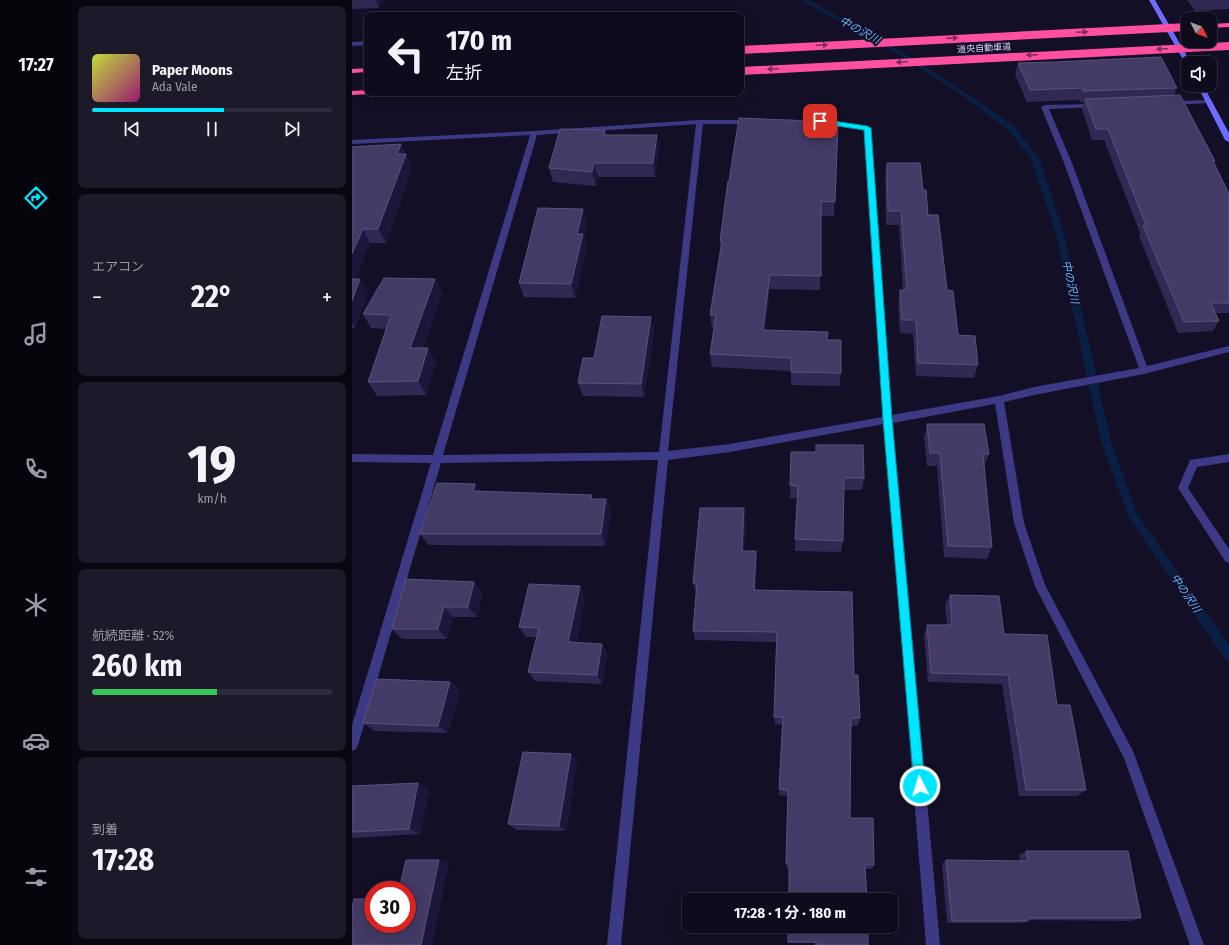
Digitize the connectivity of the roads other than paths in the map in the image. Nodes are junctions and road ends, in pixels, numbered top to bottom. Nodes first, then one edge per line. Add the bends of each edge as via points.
1 (1152, 0) edge
2 (1229, 25) edge
3 (1217, 26) edge
4 (1181, 27) edge
5 (364, 43) edge
6 (352, 44) edge
7 (1229, 46) edge
8 (744, 50) edge
9 (1184, 56) edge
10 (364, 70) edge
11 (352, 71) edge
12 (744, 71) edge
13 (364, 92) edge
14 (1204, 92) edge
15 (352, 93) edge
16 (1209, 102) junction
17 (1162, 104) edge
18 (1100, 105) edge
19 (700, 122) junction
20 (756, 122) edge
21 (814, 122) edge
22 (534, 133) junction
23 (1228, 137) edge
24 (352, 142) edge
25 (1229, 349) edge
26 (1144, 370) junction
27 (1000, 400) junction
28 (888, 419) junction
29 (663, 456) junction
30 (352, 458) edge
31 (1229, 458) edge
32 (437, 459) junction
33 (1229, 558) edge
34 (352, 745) edge
35 (614, 945) edge
36 (934, 945) edge
37 (1197, 945) edge

1 - 9 street
2 - 3 highway
8 -> 4 highway, 道央自動車道, bridge
5 - 6 street
7 -> 12 highway, 道央自動車道, bridge
10 - 11 highway
13 - 15 highway
14 - 16 street
16 - 17 street
16 - 23 street
18 - 26 street via 1046,107
19 - 20 street
19 - 22 street
19 - 29 street
21 - 28 street via 867,128
22 - 24 street
22 - 32 street
25 - 26 street
26 - 27 street
27 - 28 street
27 - 37 street via 1019,523 1040,586 1129,754
28 - 29 street via 730,448
28 - 36 street
29 - 32 street
29 - 35 street
30 - 32 street
31 - 33 street via 1194,463 1183,488
32 - 34 street

